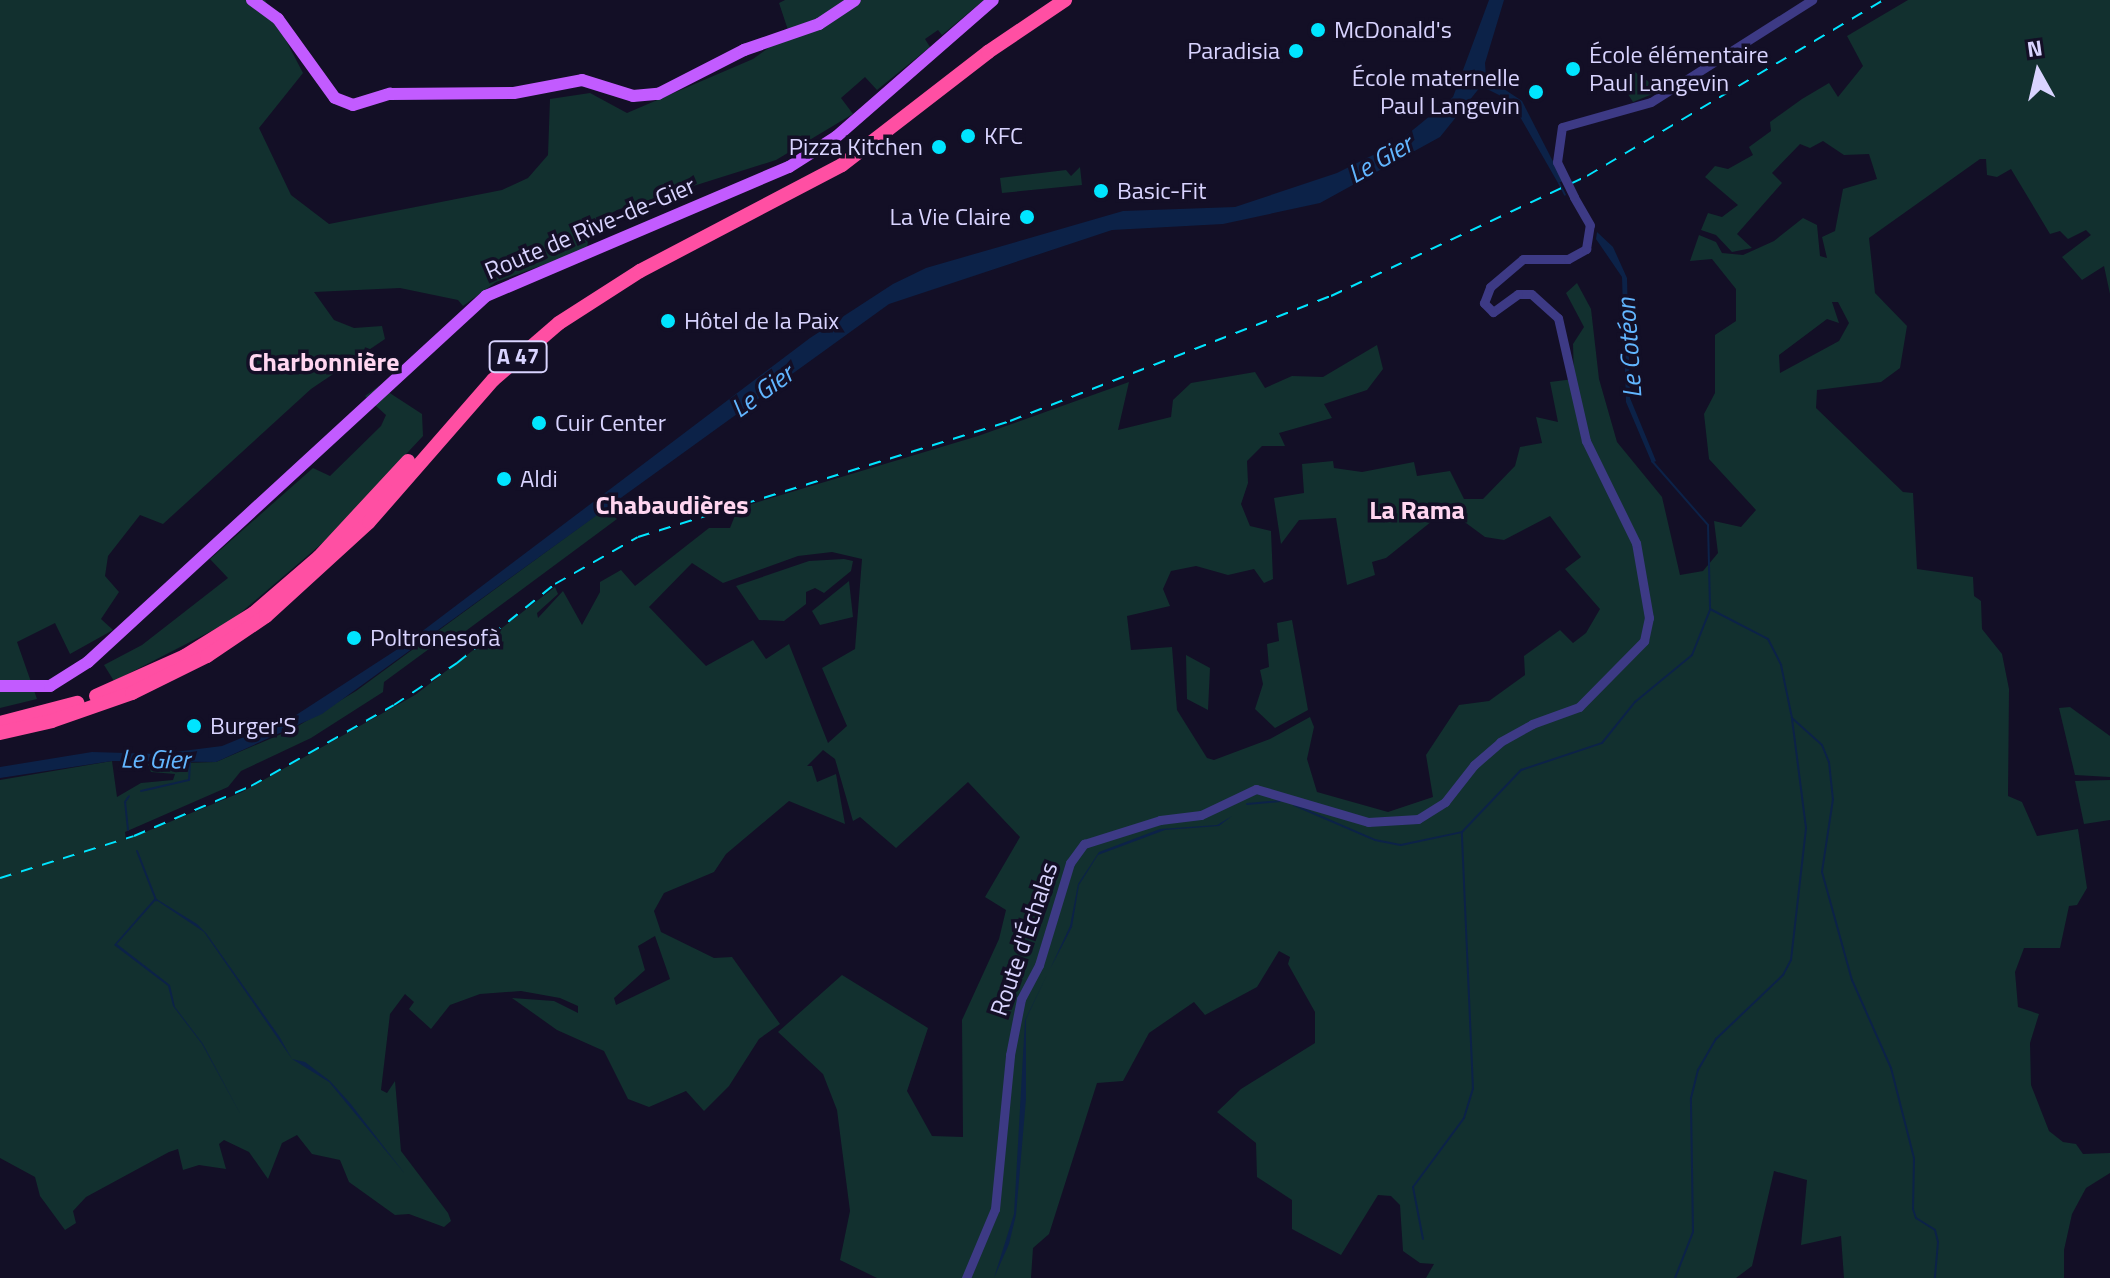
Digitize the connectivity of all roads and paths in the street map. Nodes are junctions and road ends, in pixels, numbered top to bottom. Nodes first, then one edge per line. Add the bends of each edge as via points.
1 (252, 0) edge
2 (855, 0) edge
3 (993, 0) edge
4 (1050, 0) edge
5 (1065, 0) edge
6 (1812, 0) edge
7 (0, 686) edge
8 (0, 723) edge
9 (0, 733) edge
10 (966, 1278) edge

1 - 2 main road via 278,19 335,98 353,105 390,94 514,93 582,80 633,96 658,94 744,50 819,24
3 - 7 main road, Route de Rive-de-Gier via 836,137 789,167 486,296 88,662 50,686
4 - 8 highway, A 47 via 836,159 637,263 553,317 488,373 319,557 254,613 131,682
5 - 9 highway, A 47 via 842,165 640,271 559,323 493,380 369,522 266,616 207,656 132,693
6 - 10 street, Route d'Échalas, bridge via 1651,102 1562,127 1557,162 1590,225 1586,249 1568,259 1523,259 1490,287 1484,303 1493,312 1518,294 1531,294 1558,318 1586,441 1636,543 1649,618 1644,641 1579,707 1500,742 1445,802 1418,819 1368,822 1256,789 1201,815 1102,835 1084,844 1070,863 1039,965 1021,999 1010,1055 995,1209

